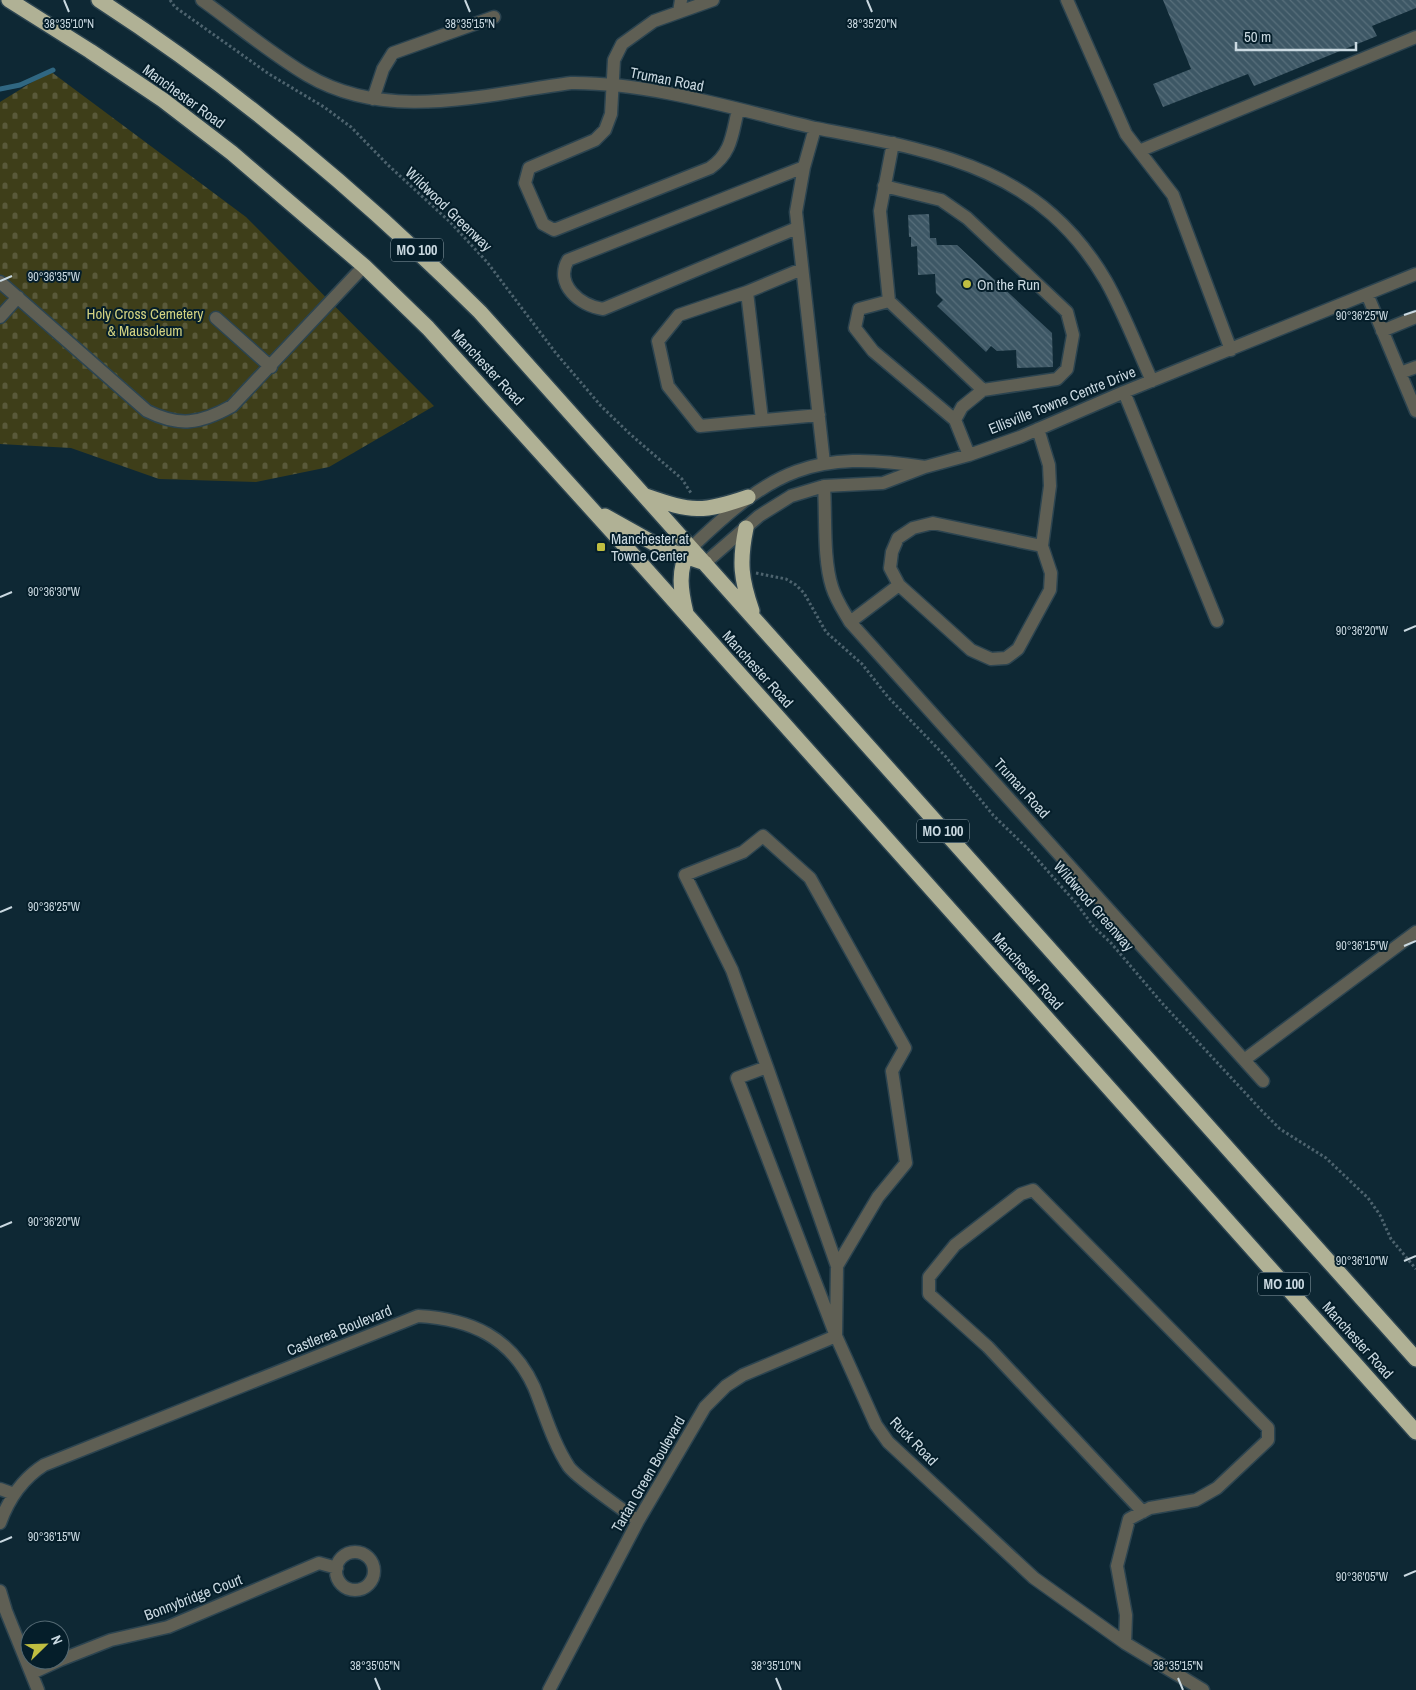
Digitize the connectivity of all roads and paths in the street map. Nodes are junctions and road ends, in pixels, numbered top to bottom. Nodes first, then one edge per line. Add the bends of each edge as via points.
1 (9, 0) edge
2 (99, 0) edge
3 (170, 0) edge
4 (202, 0) edge
5 (714, 0) edge
6 (1067, 0) edge
7 (680, 6) edge
8 (494, 17) dead end
9 (1416, 37) edge
10 (612, 84) junction
11 (373, 99) junction
12 (738, 110) junction
13 (815, 128) junction
14 (893, 143) junction
15 (1139, 151) junction
16 (804, 167) junction
17 (884, 186) junction
18 (797, 228) junction
19 (364, 266) junction
20 (802, 269) junction
21 (1416, 274) edge
22 (0, 282) edge
23 (747, 292) junction
24 (1367, 294) junction
25 (18, 297) junction
26 (889, 301) junction
27 (0, 317) edge
28 (1416, 317) edge
29 (216, 318) dead end
30 (1382, 331) junction
31 (1231, 350) junction
32 (271, 367) junction
33 (1416, 367) edge
34 (1400, 373) junction
35 (1152, 381) junction
36 (983, 390) junction
37 (1124, 392) junction
38 (1416, 411) edge
39 (819, 415) junction
40 (762, 420) junction
41 (955, 420) junction
42 (1038, 429) junction
43 (968, 455) junction
44 (824, 463) junction
45 (925, 467) junction
46 (824, 486) junction
47 (645, 496) junction
48 (748, 497) junction
49 (693, 499) dead end
50 (591, 507) junction
51 (746, 528) junction
52 (1042, 546) junction
53 (688, 552) junction
54 (705, 563) junction
55 (750, 572) dead end
56 (899, 585) junction
57 (686, 613) junction
58 (754, 618) junction
59 (850, 622) junction
60 (1218, 622) dead end
61 (1416, 932) edge
62 (1244, 1060) junction
63 (767, 1067) junction
64 (1263, 1081) dead end
65 (837, 1266) junction
66 (1416, 1269) edge
67 (836, 1336) junction
68 (1416, 1360) edge
69 (1416, 1432) edge
70 (0, 1489) edge
71 (14, 1494) junction
72 (1143, 1512) junction
73 (638, 1520) junction
74 (0, 1523) edge
75 (336, 1568) dead end
76 (0, 1592) edge
77 (1125, 1643) junction
78 (70, 1656) edge
79 (40, 1670) edge
80 (32, 1674) junction
81 (38, 1690) edge
82 (549, 1690) edge
83 (1203, 1690) edge

1 - 19 highway, Manchester Road / MO 100 via 163,100 232,153
2 - 47 highway, Manchester Road / MO 100 via 213,78 282,132 409,242 480,312
3 - 49 path, Wildwood Greenway via 175,7 261,68 351,127 475,249 601,406 682,479
4 - 11 street, Truman Road via 308,76
5 - 7 street
6 - 15 street via 1126,134
7 - 10 street via 622,44 614,60
8 - 11 street via 393,53
9 - 15 street
10 - 11 street, Truman Road via 571,83 433,102
10 - 12 street, Truman Road
10 - 12 street via 611,114 605,130 595,140 529,168 525,183 543,224 554,230 710,168 722,160 727,151
12 - 13 street, Truman Road
13 - 14 street, Ellisville Towne Centre Drive
13 - 16 street
14 - 17 street
14 - 35 street, Ellisville Towne Centre Drive via 930,151 990,173 1021,191 1054,217 1088,254 1105,280
15 - 31 street via 1173,195
16 - 18 street via 798,192
16 - 18 street via 568,260 562,269 563,280 572,293 591,308 603,309
17 - 26 street via 880,212
17 - 36 street via 941,200 967,218 1067,312 1074,335 1067,369 1057,378
18 - 20 street
19 - 32 street
19 - 50 highway, Manchester Road / MO 100 via 467,370
20 - 23 street
20 - 39 street
21 - 24 street
22 - 25 street
23 - 40 street
23 - 40 street via 679,316 658,342 668,386 700,426
24 - 30 street
24 - 31 street
25 - 27 street
25 - 32 street via 147,410 165,420 179,422 216,416 232,406
26 - 36 street
26 - 41 street via 859,310 855,328 873,351
28 - 30 street
29 - 32 street
30 - 34 street
31 - 35 street
33 - 34 street
34 - 38 street
35 - 37 street, Ellisville Towne Centre Drive
36 - 41 street via 962,407
37 - 42 street, Ellisville Towne Centre Drive
37 - 60 street
39 - 40 street
39 - 44 street
41 - 43 street
42 - 43 street, Ellisville Towne Centre Drive
42 - 52 street via 1049,465 1050,486
43 - 45 street, Ellisville Towne Centre Drive
44 - 45 street, Ellisville Towne Centre Drive via 881,460
44 - 48 street, Ellisville Towne Centre Drive via 781,476
45 - 46 street, Ellisville Towne Centre Drive via 883,483
46 - 51 street, Ellisville Towne Centre Drive via 774,504
46 - 59 street, Truman Road via 831,585
47 - 48 highway via 678,507 701,510
47 - 53 highway, Manchester Road / MO 100
48 - 53 street, Ellisville Towne Centre Drive
50 - 53 highway via 637,535
50 - 57 highway, Manchester Road / MO 100
51 - 54 street, Ellisville Towne Centre Drive
51 - 58 highway via 740,569
52 - 56 street via 933,523 913,528 898,538 892,552 890,568
52 - 56 street via 1051,574 1050,590 1018,649 1006,658 991,659 970,650
53 - 54 highway, Manchester Road / MO 100
53 - 57 highway via 681,576
54 - 58 highway, Manchester Road / MO 100
55 - 66 path, Wildwood Greenway via 786,579 804,593 826,632 862,664 888,697 972,785 993,815 1030,851 1262,1112 1280,1129 1326,1158 1368,1198 1380,1215 1390,1239
56 - 59 street
57 - 69 highway, Manchester Road / MO 100
58 - 68 highway, Manchester Road / MO 100
59 - 62 street, Truman Road
61 - 62 street
62 - 64 street, Truman Road
63 - 65 street
63 - 65 street via 732,970 686,875 742,852 763,836 810,878 905,1048 892,1071 906,1162 878,1197
63 - 67 street, Ruck Road via 737,1078
65 - 67 street
67 - 73 street, Tartan Green Boulevard via 743,1375 726,1386 705,1407
67 - 77 street, Ruck Road via 876,1425 888,1442 1034,1578
70 - 71 street
71 - 73 street, Castlerea Boulevard via 33,1472 57,1460 418,1316 445,1318 471,1325 499,1339 533,1386 570,1469
71 - 74 street, Castlerea Boulevard
72 - 72 street via 1196,1500 1217,1488 1268,1440 1268,1428 1033,1190 1021,1194 955,1245 928,1277 929,1294 988,1347
72 - 77 street via 1129,1519 1117,1566 1126,1615
73 - 82 street, Tartan Green Boulevard
75 - 78 street, Bonnybridge Court via 318,1563 168,1627 111,1640
76 - 80 street
77 - 83 street, Ruck Road
79 - 80 street, Bonnybridge Court
80 - 81 street

